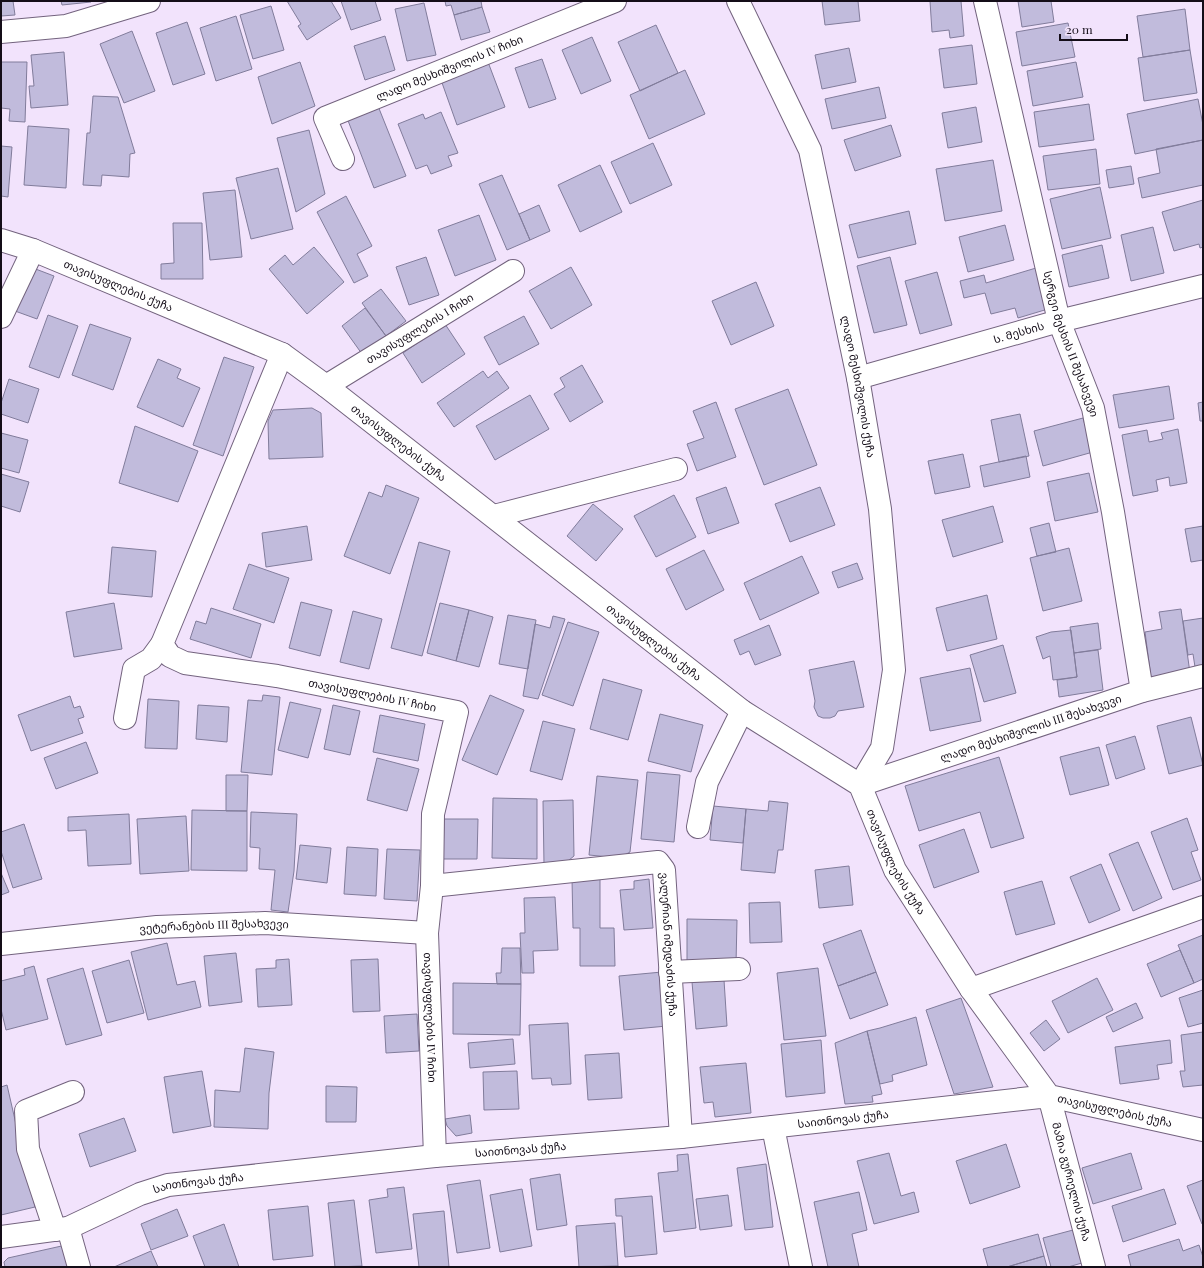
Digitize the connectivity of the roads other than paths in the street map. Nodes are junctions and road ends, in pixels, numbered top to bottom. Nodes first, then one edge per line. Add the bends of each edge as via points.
1 (149, 1) edge
2 (615, 1) edge
3 (738, 1) edge
4 (985, 1) edge
5 (1, 32) edge
6 (343, 159) dead end
7 (1, 240) edge
8 (33, 250) junction
9 (513, 271) dead end
10 (1203, 286) edge
11 (1, 317) edge
12 (1059, 321) junction
13 (282, 354) junction
14 (858, 378) junction
15 (326, 386) junction
16 (676, 469) dead end
17 (494, 516) junction
18 (162, 644) junction
19 (1203, 676) edge
20 (1142, 691) junction
21 (742, 711) junction
22 (125, 718) dead end
23 (860, 784) junction
24 (698, 827) dead end
25 (432, 886) junction
26 (1203, 907) edge
27 (427, 933) junction
28 (1, 944) edge
29 (739, 969) dead end
30 (670, 972) junction
31 (971, 989) junction
32 (73, 1092) dead end
33 (1049, 1096) junction
34 (773, 1127) junction
35 (1203, 1130) edge
36 (681, 1137) junction
37 (435, 1156) junction
38 (62, 1229) junction
39 (1, 1237) edge
40 (79, 1267) edge
41 (801, 1267) edge
42 (1094, 1267) edge

1 - 5 street via 66,26
2 - 6 street, ლადო მესხიშვილის IV ჩიხი via 325,118
3 - 14 street, ლადო მესხიშვილის ქუჩა via 810,150
4 - 12 street, სერგეი მესხის II შესახვევი
7 - 8 street, თავისუფლების ქუჩა
8 - 11 street
8 - 13 street, თავისუფლების ქუჩა
9 - 15 street, თავისუფლების I ჩიხი
10 - 12 street, Ს. Მესხის
12 - 14 street, Ს. Მესხის
12 - 20 street, სერგეი მესხის II შესახვევი via 1093,408
13 - 15 street, თავისუფლების ქუჩა
13 - 18 street
14 - 23 street, ლადო მესხიშვილის ქუჩა via 880,509 894,670 882,748
15 - 17 street, თავისუფლების ქუჩა
16 - 17 street
17 - 21 street, თავისუფლების ქუჩა
18 - 22 street via 151,659 134,669
18 - 25 street, თავისუფლების IV ჩიხი via 170,656 185,663 277,676 457,712 433,814
19 - 20 street, ლადო მესხიშვილის III შესახვევი
20 - 23 street, ლადო მესხიშვილის III შესახვევი
21 - 23 street, თავისუფლების ქუჩა
21 - 24 street via 707,782
23 - 31 street, თავისუფლების ქუჩა via 895,870
25 - 27 street, თავისუფლების IV ჩიხი
25 - 30 street, ვალერიან იმედაძის ქუჩა via 658,862 664,870
26 - 31 street
27 - 28 street, ვეტერანების III შესახვევი via 258,923 157,927
27 - 37 street, თავისუფლების IV ჩიხი
29 - 30 street
30 - 36 street, ვალერიან იმედაძის ქუჩა
31 - 33 street, თავისუფლების ქუჩა
32 - 38 street via 26,1111 28,1149
33 - 34 street, საითნოვას ქუჩა
33 - 35 street, თავისუფლების ქუჩა
33 - 42 street, მამია გურიელის ქუჩა
34 - 36 street, საითნოვას ქუჩა
34 - 41 street
36 - 37 street, საითნოვას ქუჩა
37 - 38 street, საითნოვას ქუჩა via 168,1185 140,1194
38 - 39 street, საითნოვას ქუჩა
38 - 40 street

